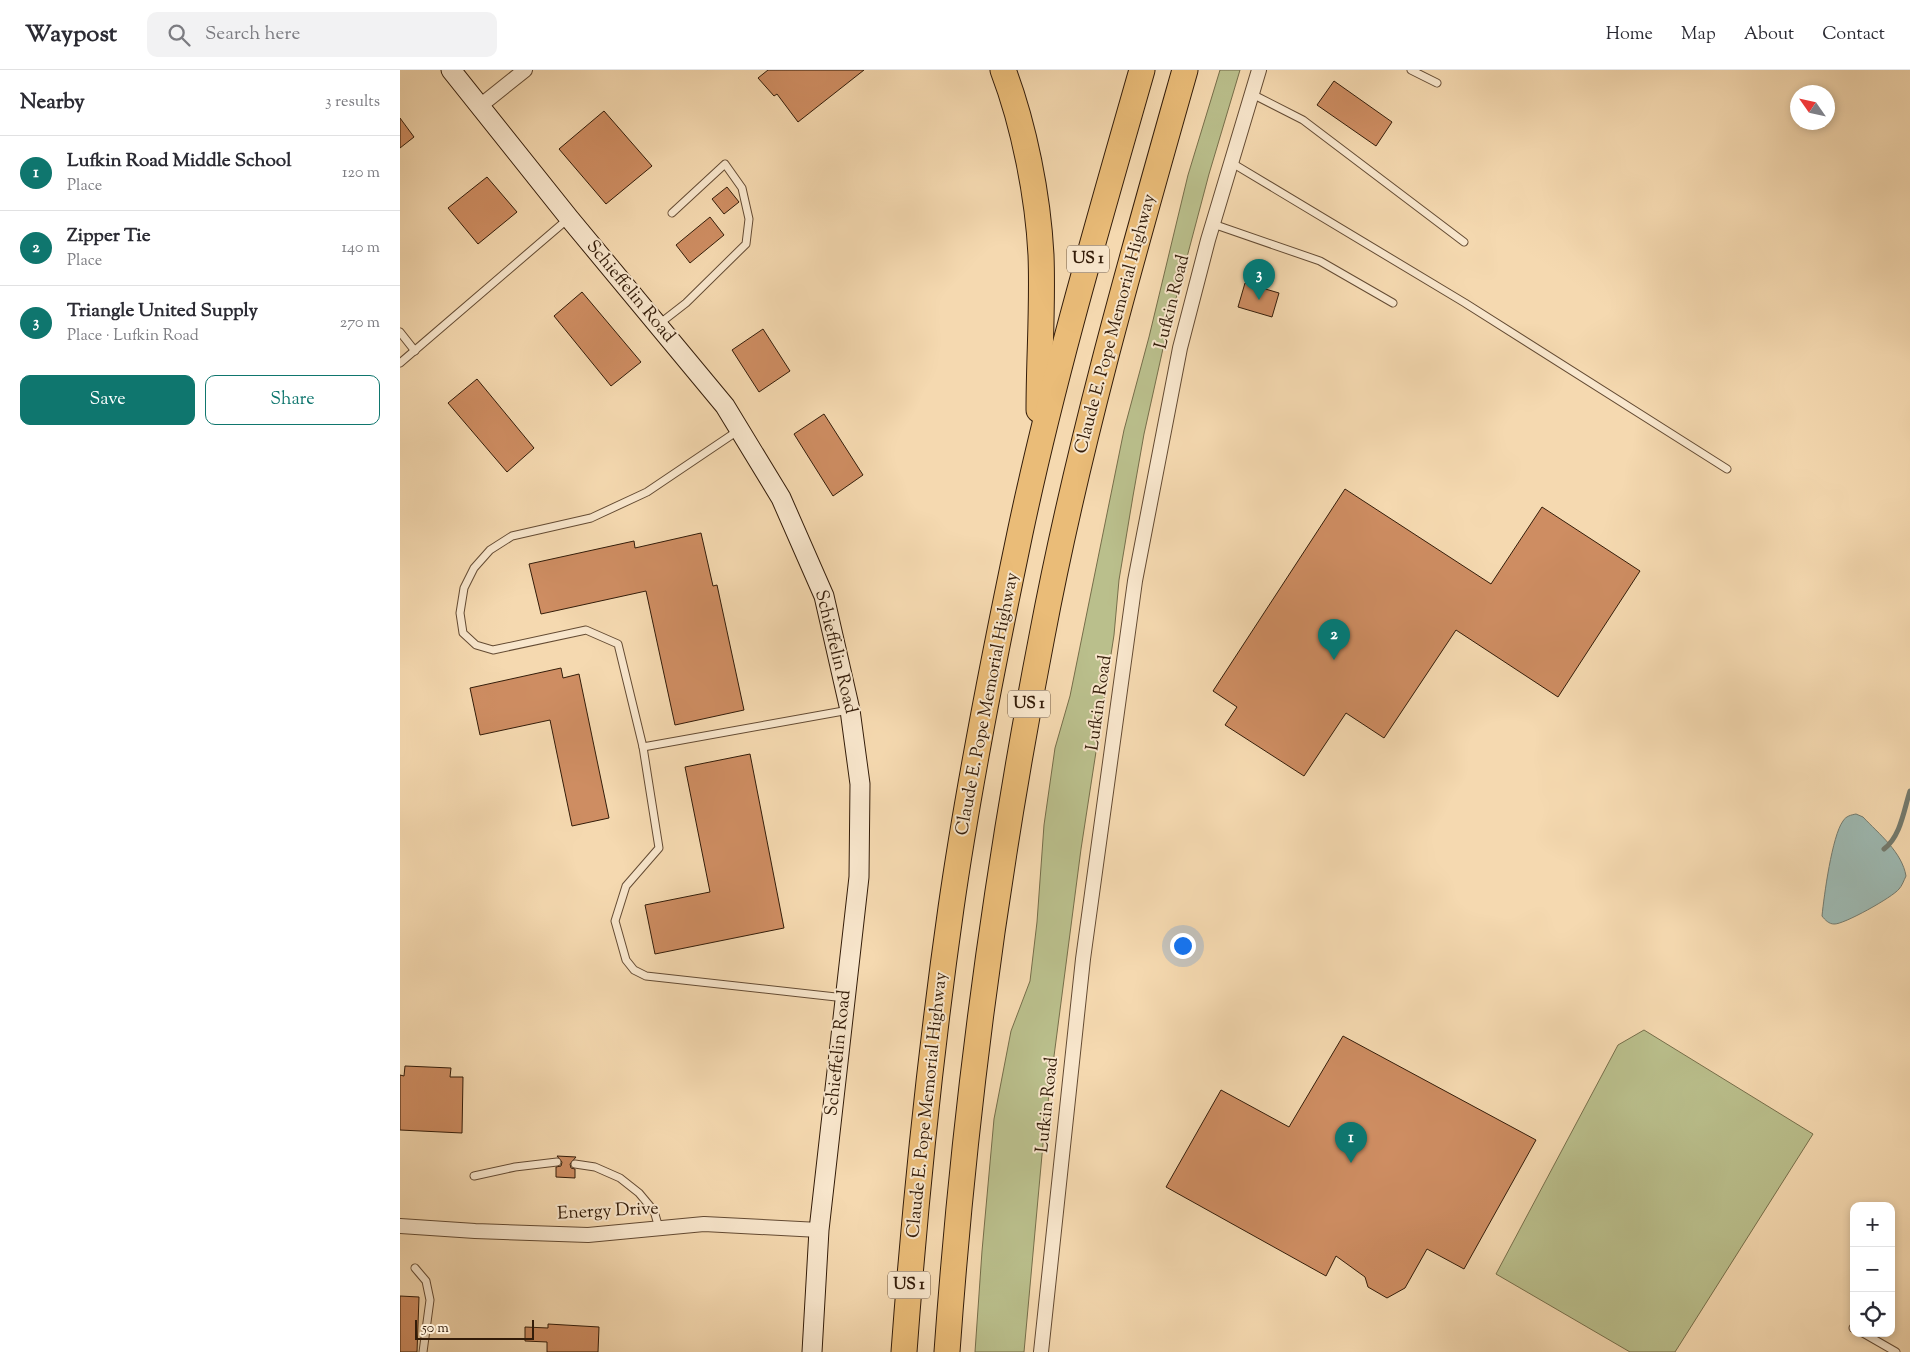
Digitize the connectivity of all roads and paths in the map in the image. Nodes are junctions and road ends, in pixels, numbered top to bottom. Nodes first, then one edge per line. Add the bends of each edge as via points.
1 (451, 70) edge
2 (525, 70) edge
3 (1003, 70) edge
4 (1142, 70) edge
5 (1185, 70) edge
6 (1259, 70) edge
7 (1411, 70) edge
8 (1437, 82) dead end
9 (1252, 94) junction
10 (480, 106) junction
11 (1232, 163) junction
12 (672, 213) dead end
13 (569, 218) junction
14 (1213, 224) junction
15 (1464, 242) dead end
16 (1394, 303) dead end
17 (658, 325) junction
18 (400, 332) edge
19 (415, 351) junction
20 (400, 363) edge
21 (739, 429) junction
22 (1039, 448) junction
23 (1727, 469) dead end
24 (850, 710) junction
25 (643, 747) junction
26 (845, 998) junction
27 (557, 1162) dead end
28 (575, 1164) dead end
29 (474, 1176) dead end
30 (400, 1226) edge
31 (659, 1228) junction
32 (819, 1230) junction
33 (415, 1268) dead end
34 (1870, 1337) edge
35 (423, 1352) edge
36 (812, 1352) edge
37 (904, 1352) edge
38 (948, 1352) edge
39 (1041, 1352) edge
40 (1896, 1352) edge

1 - 10 street, Schieffelin Road
2 - 10 street
3 - 22 highway via 1023,138 1041,253
4 - 22 highway, Claude E. Pope Memorial Highway / US 1 via 1074,309
5 - 38 highway, Claude E. Pope Memorial Highway / US 1 via 1085,438 1042,634 986,964 954,1253
6 - 9 street, Lufkin Road
7 - 8 lane
9 - 11 street, Lufkin Road
9 - 15 lane via 1303,120
10 - 13 street, Schieffelin Road
11 - 14 street, Lufkin Road
11 - 23 lane via 1465,304
12 - 17 lane via 725,164 742,188 750,219 746,244 686,303
13 - 17 street, Schieffelin Road
13 - 19 lane
14 - 16 lane via 1320,261
14 - 39 street, Lufkin Road via 1180,348 1135,581 1083,959
17 - 21 street, Schieffelin Road via 725,406
18 - 19 lane
19 - 20 lane
21 - 24 street, Schieffelin Road via 781,498 824,596
21 - 25 lane via 647,492 591,518 512,536 490,550 474,568 464,588 460,613 463,633 476,645 493,650 586,630 618,644
22 - 37 highway, Claude E. Pope Memorial Highway / US 1 via 985,710 952,905 915,1209
24 - 25 lane
24 - 26 street, Schieffelin Road via 860,784 859,877
25 - 26 lane via 660,848 626,886 615,921 626,960 634,970 646,976
26 - 32 street, Schieffelin Road
27 - 29 lane
28 - 31 lane via 594,1167 620,1178 654,1211
30 - 31 street, Energy Drive via 588,1235
31 - 32 street, Energy Drive via 704,1224
32 - 36 street, Schieffelin Road
33 - 35 lane via 426,1281 430,1300
34 - 40 lane

